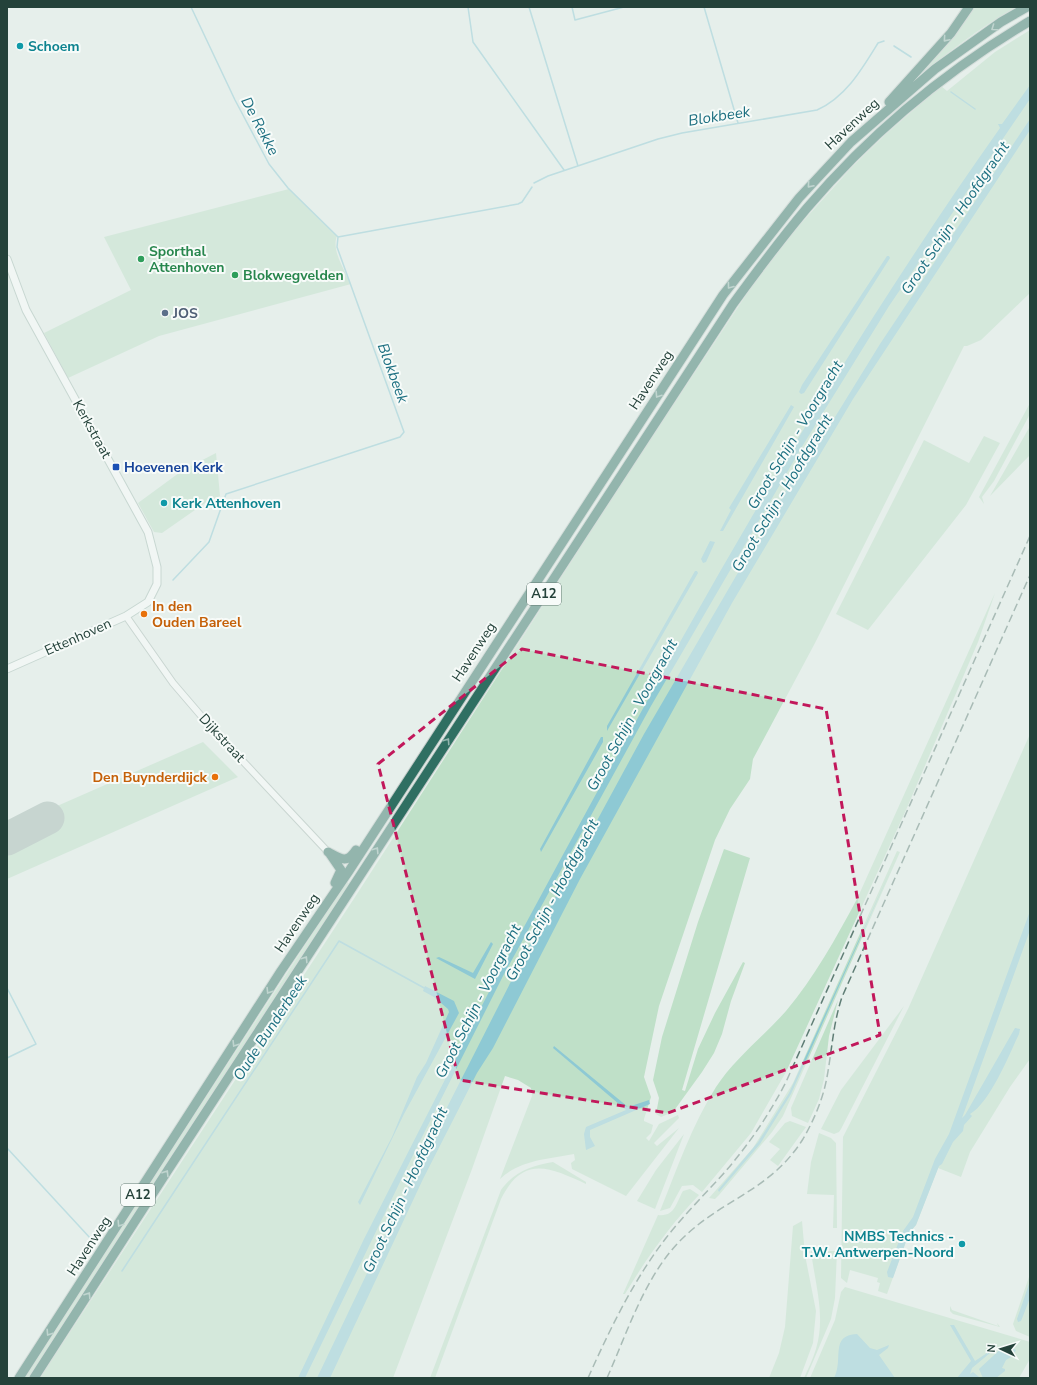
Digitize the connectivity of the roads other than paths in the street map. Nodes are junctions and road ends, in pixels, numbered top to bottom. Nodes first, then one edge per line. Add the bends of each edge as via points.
1 (969, 7) edge
2 (1027, 7) edge
3 (1030, 21) edge
4 (822, 172) junction
5 (7, 259) edge
6 (148, 602) joint
7 (126, 616) junction
8 (7, 669) edge
9 (433, 742) junction
10 (328, 852) junction
11 (282, 971) junction
12 (19, 1378) edge
13 (35, 1378) edge

1 -> 4 highway via 924,64
2 -> 4 highway, Havenweg / A12 via 1001,22 935,70 882,114
13 -> 3 highway, Havenweg / A12 via 733,304 808,207 859,153 943,79
4 -> 9 highway, Havenweg / A12 via 762,243 723,295
5 - 6 main road, Kerkstraat via 26,310 144,523 158,574 157,584
6 - 7 main road, Ettenhoven
7 - 8 main road, Ettenhoven
7 - 10 street, Dijkstraat via 173,683
9 - 10 highway via 404,779 352,857 342,859
9 - 11 highway, Havenweg / A12
10 - 11 highway via 339,866 340,875 304,930
11 -> 12 highway, Havenweg / A12

